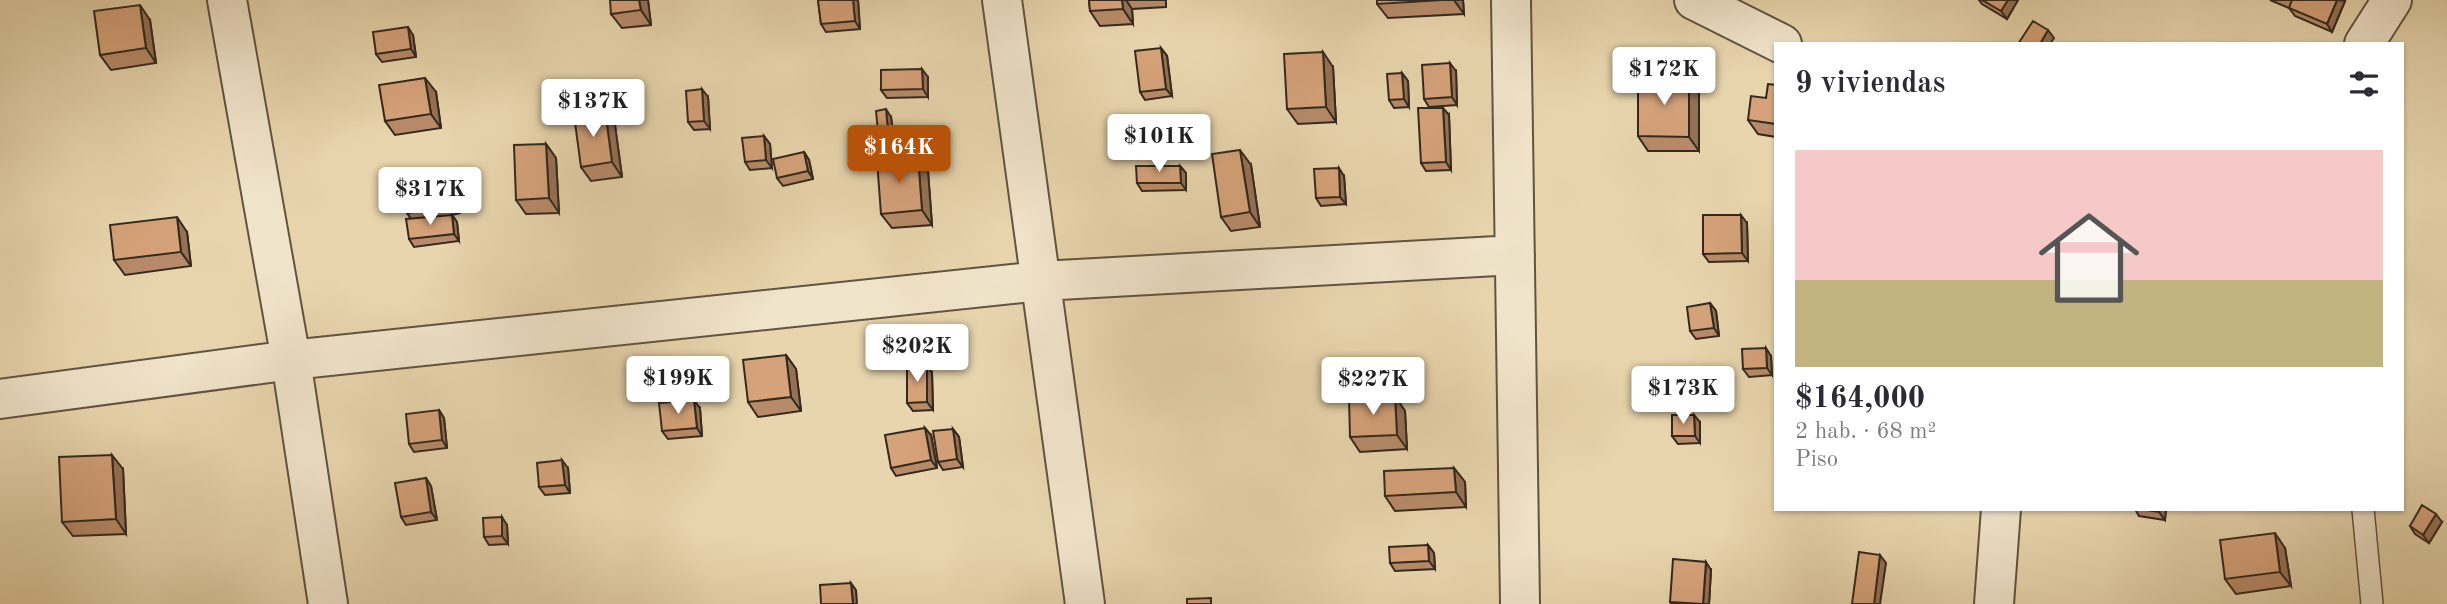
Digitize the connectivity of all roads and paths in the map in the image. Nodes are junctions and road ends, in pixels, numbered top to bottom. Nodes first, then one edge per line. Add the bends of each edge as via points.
1 (228, 0) edge
2 (1002, 0) edge
3 (1511, 0) edge
4 (1694, 0) edge
5 (2392, 0) edge
6 (1778, 42) edge
7 (2365, 42) edge
8 (1515, 255) junction
9 (1041, 281) junction
10 (291, 360) junction
11 (0, 399) edge
12 (2001, 511) edge
13 (2363, 511) edge
14 (328, 604) edge
15 (1086, 604) edge
16 (1520, 604) edge
17 (1994, 604) edge
18 (2372, 604) edge

1 - 10 street
2 - 9 street
3 - 8 street
4 - 6 street
5 - 7 street
8 - 9 street
8 - 16 street
9 - 10 street
9 - 15 street
10 - 11 street
10 - 14 street
12 - 17 street
13 - 18 lane

